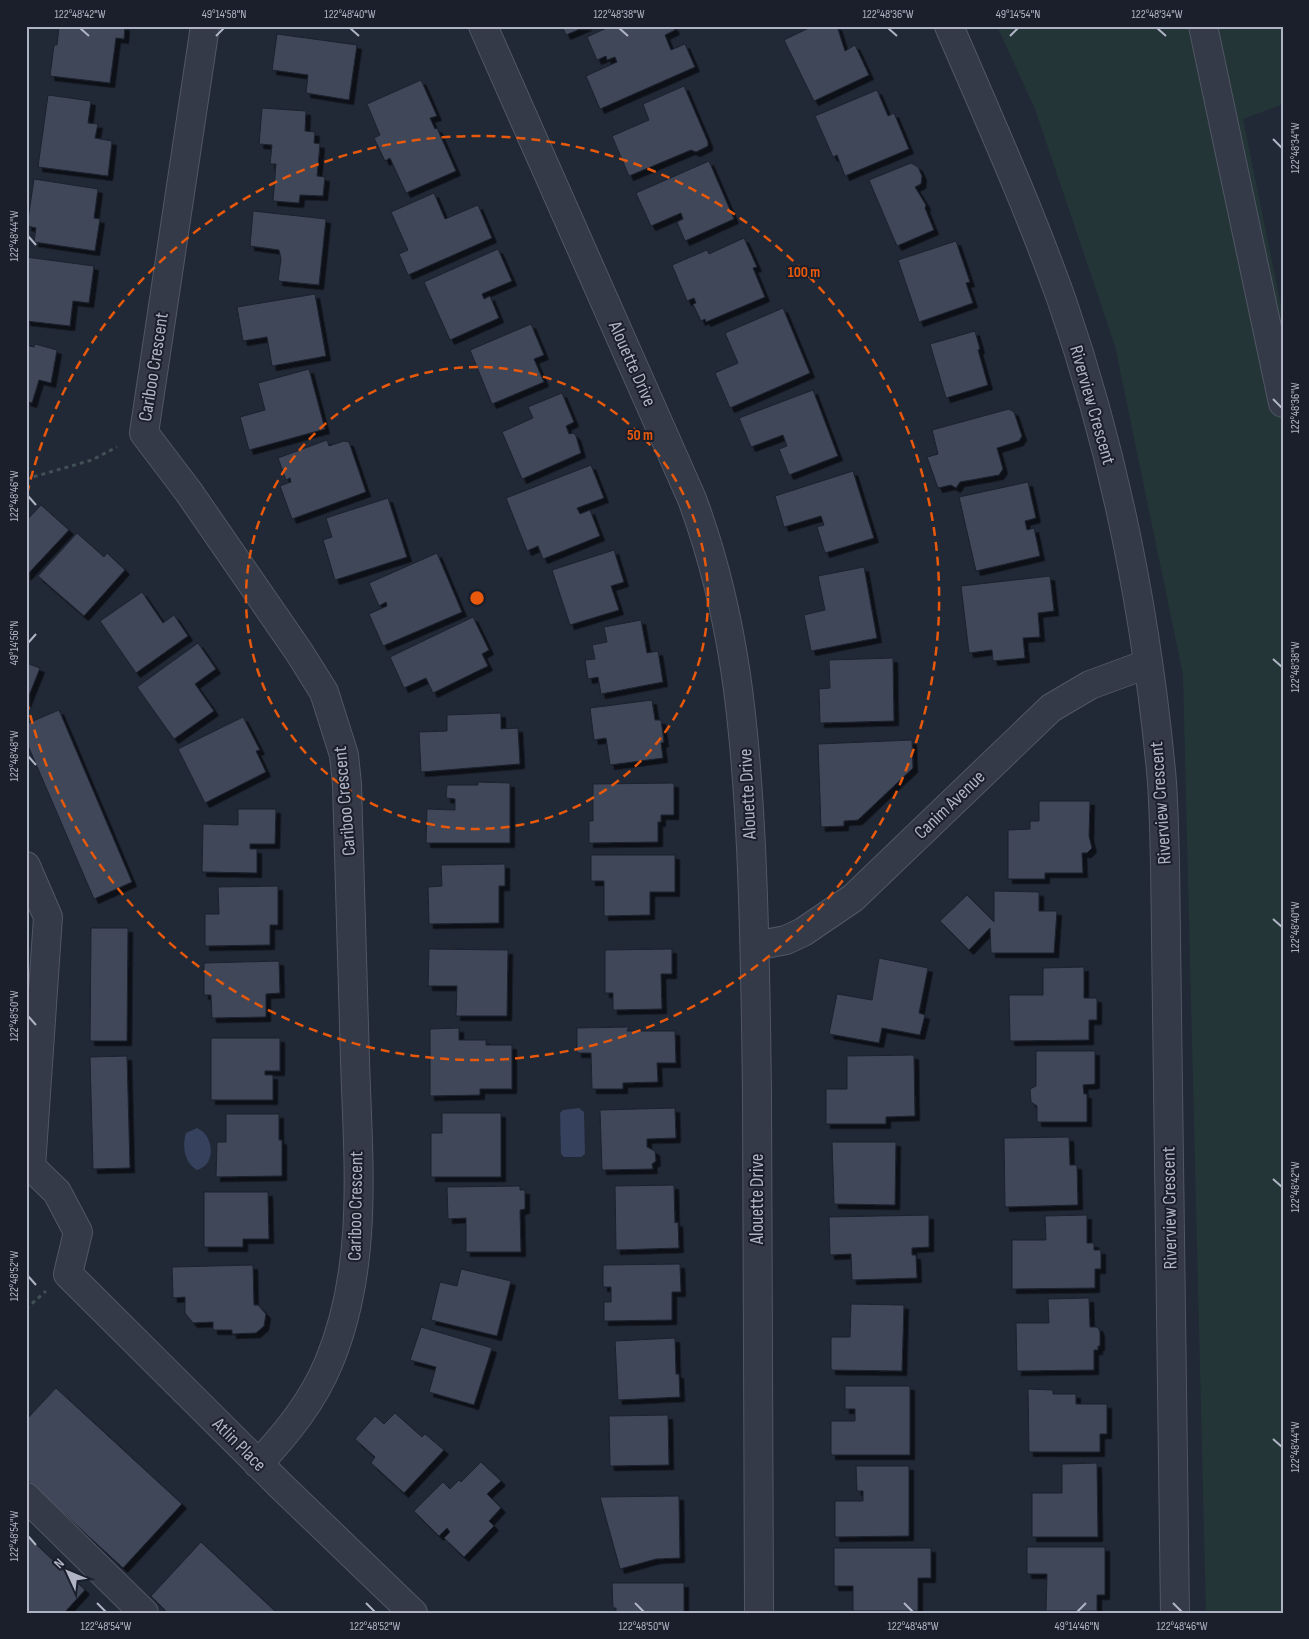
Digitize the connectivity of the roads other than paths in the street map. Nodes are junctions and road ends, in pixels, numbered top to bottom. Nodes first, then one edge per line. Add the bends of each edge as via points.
1 (205, 26) edge
2 (483, 26) edge
3 (949, 26) edge
4 (1203, 26) edge
5 (1283, 403) edge
6 (1147, 664) junction
7 (26, 866) edge
8 (755, 946) junction
9 (29, 1165) edge
10 (258, 1464) junction
11 (26, 1497) edge
12 (144, 1613) edge
13 (413, 1613) edge
14 (758, 1613) edge
15 (1175, 1613) edge

1 - 10 street, Cariboo Crescent via 144,433 188,491 324,692 345,765 358,1243 352,1289 329,1362 315,1392 293,1425
2 - 8 street, Alouette Drive via 692,500 710,549 740,691 746,747
3 - 6 street, Riverview Crescent via 1029,212 1090,390 1123,523
4 - 5 street
6 - 8 street, Canim Avenue via 1090,685 1051,708 852,898 803,932 786,940
6 - 15 street, Riverview Crescent via 1161,771 1165,862
7 - 9 street via 48,917
8 - 14 street, Alouette Drive
9 - 10 street, Atlin Place via 57,1192 78,1232 68,1274
10 - 13 street, Atlin Place
11 - 12 street

